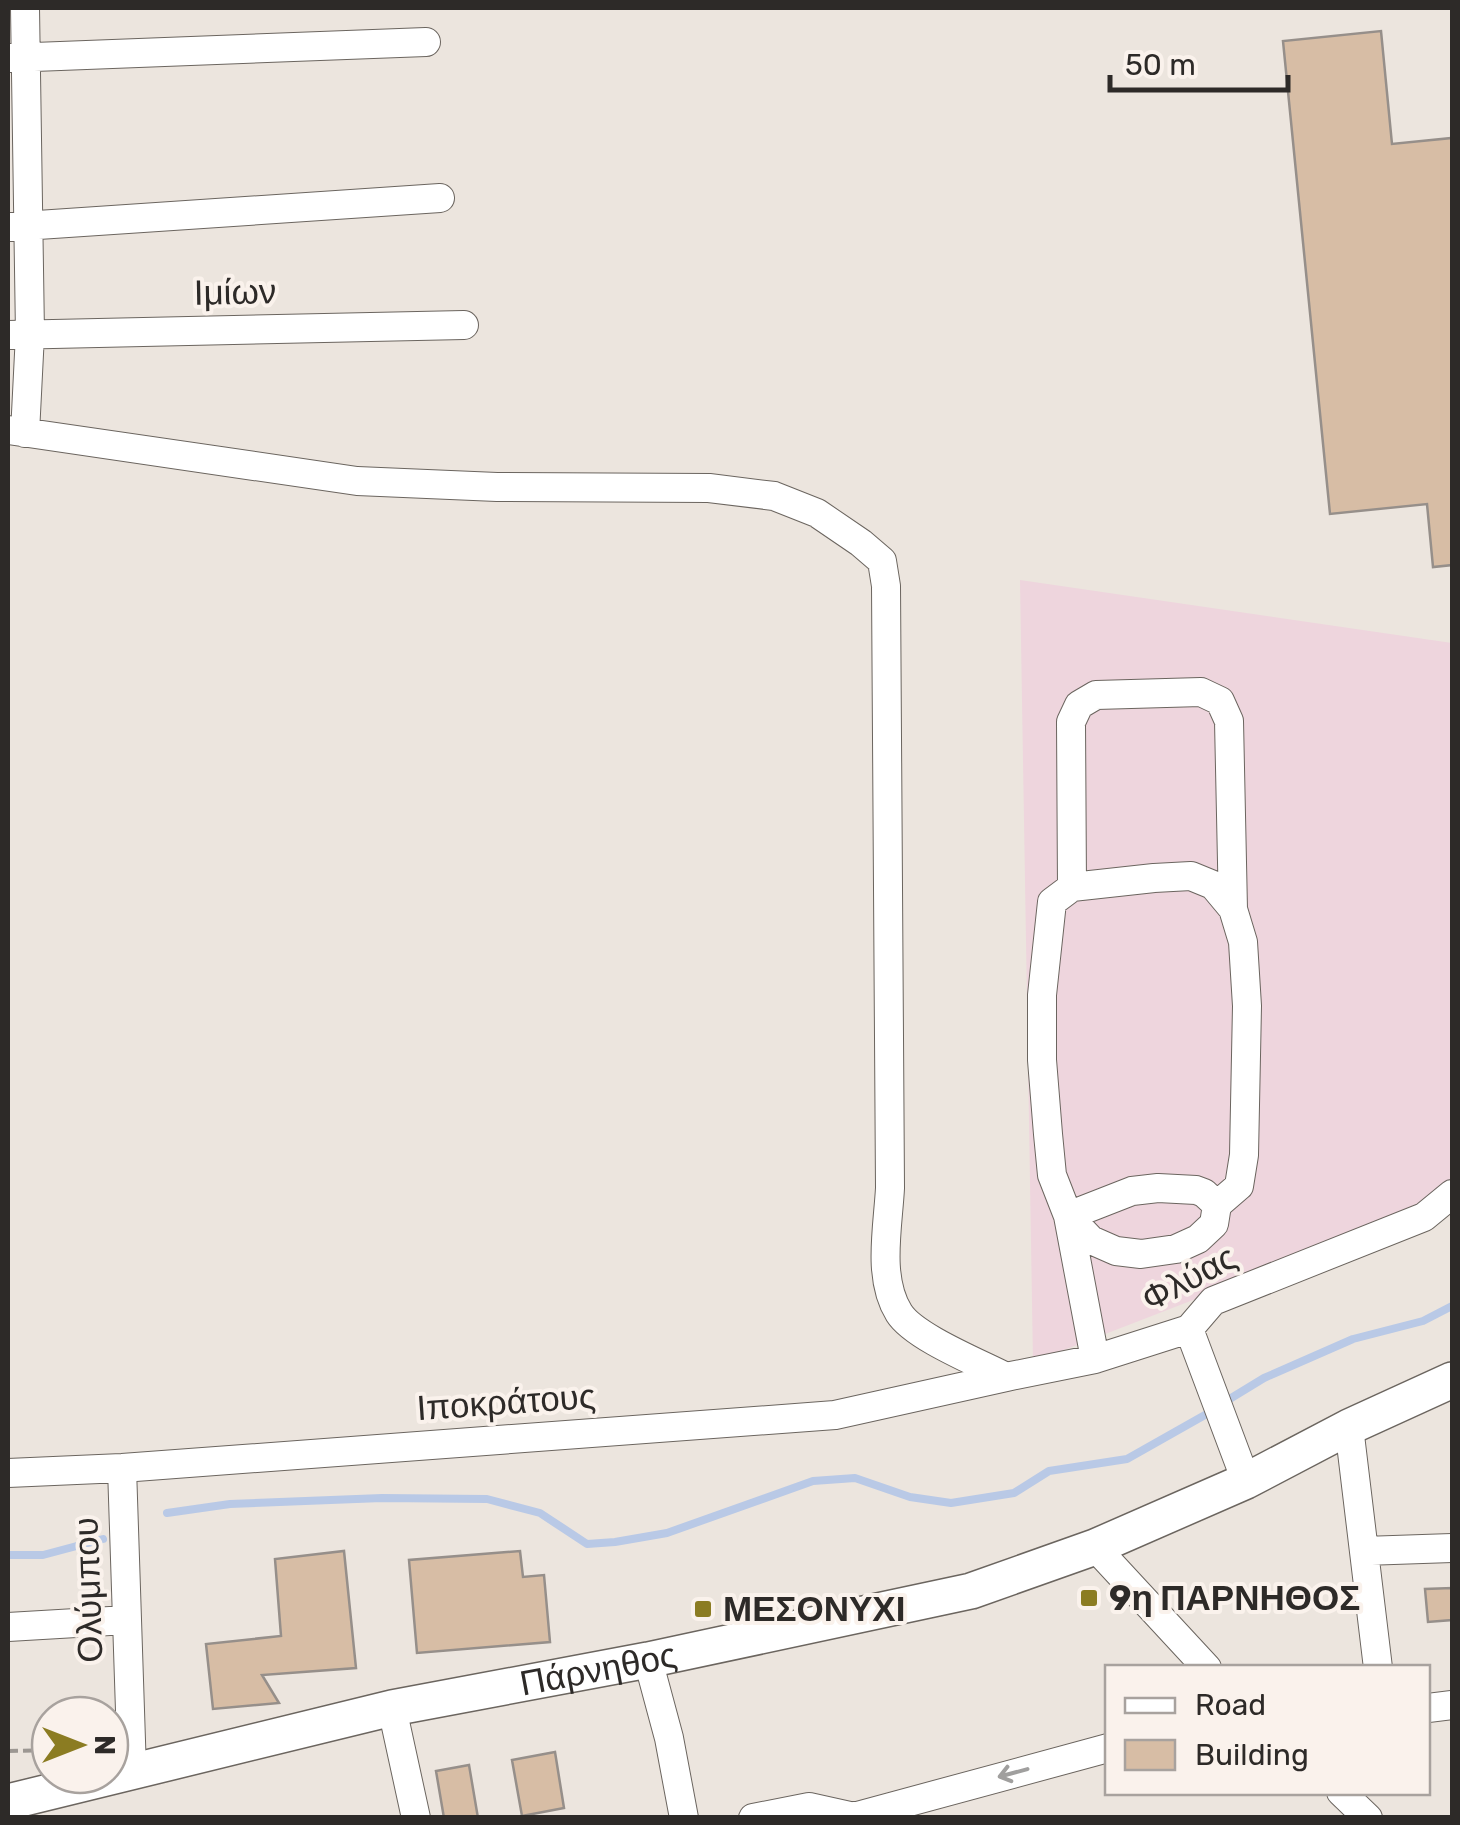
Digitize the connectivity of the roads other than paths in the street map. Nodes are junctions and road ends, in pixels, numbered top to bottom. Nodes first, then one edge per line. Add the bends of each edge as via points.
1 (26, 8) edge
2 (426, 42) dead end
3 (17, 58) edge
4 (440, 198) dead end
5 (18, 226) edge
6 (464, 325) dead end
7 (19, 335) edge
8 (16, 432) edge
9 (1072, 887) junction
10 (1233, 910) junction
11 (1452, 1194) edge
12 (1217, 1204) junction
13 (1068, 1216) junction
14 (1189, 1329) junction
15 (1096, 1360) junction
16 (1006, 1376) junction
17 (1452, 1380) edge
18 (1348, 1428) junction
19 (1241, 1467) junction
20 (122, 1468) junction
21 (8, 1473) edge
22 (1094, 1547) junction
23 (1452, 1548) edge
24 (1364, 1552) junction
25 (127, 1620) junction
26 (8, 1627) edge
27 (648, 1660) junction
28 (1204, 1665) edge
29 (1378, 1665) edge
30 (392, 1708) junction
31 (1105, 1749) edge
32 (132, 1770) junction
33 (1344, 1795) edge
34 (8, 1802) edge
35 (852, 1817) edge
36 (416, 1818) edge
37 (684, 1818) edge
38 (753, 1818) edge
39 (1368, 1818) edge

1 - 3 street
2 - 3 street
3 - 5 street
4 - 5 street
5 - 7 street
6 - 7 street, Ιμίων
7 - 8 street
8 - 16 street via 357,480 709,488 774,496 817,513 882,561 888,1272 900,1316
9 - 10 street via 1191,876 1213,886
9 - 10 street via 1070,722 1079,704 1096,695 1202,692 1220,702 1229,720
9 - 13 street via 1052,902 1042,995 1052,1175
10 - 12 street via 1243,942 1247,1006 1244,1155 1238,1186
11 - 14 street, Φλύας via 1424,1217 1212,1300
12 - 13 street via 1196,1190 1158,1188
12 - 13 street via 1214,1224 1198,1239 1176,1250 1141,1254 1091,1240
13 - 15 street
14 - 15 street, Φλύας
14 - 19 street
15 - 16 street, Φλύας
16 - 20 street, Ιποκράτους via 836,1415
17 - 18 main road, Πάρνηθος
18 - 19 main road, Πάρνηθος
18 - 24 street
19 - 22 main road, Πάρνηθος
20 - 21 street, Ιποκράτους
20 - 25 street, Ολύμπου
22 - 27 main road, Πάρνηθος via 971,1591
22 - 28 street
23 - 24 street
24 - 29 street
25 - 26 street
25 - 32 street, Ολύμπου
27 - 30 main road, Πάρνηθος
27 - 37 street
30 - 32 main road, Πάρνηθος
30 - 36 street
31 -> 35 street
32 - 34 main road, Πάρνηθος
33 - 39 street
35 - 38 street via 809,1807

